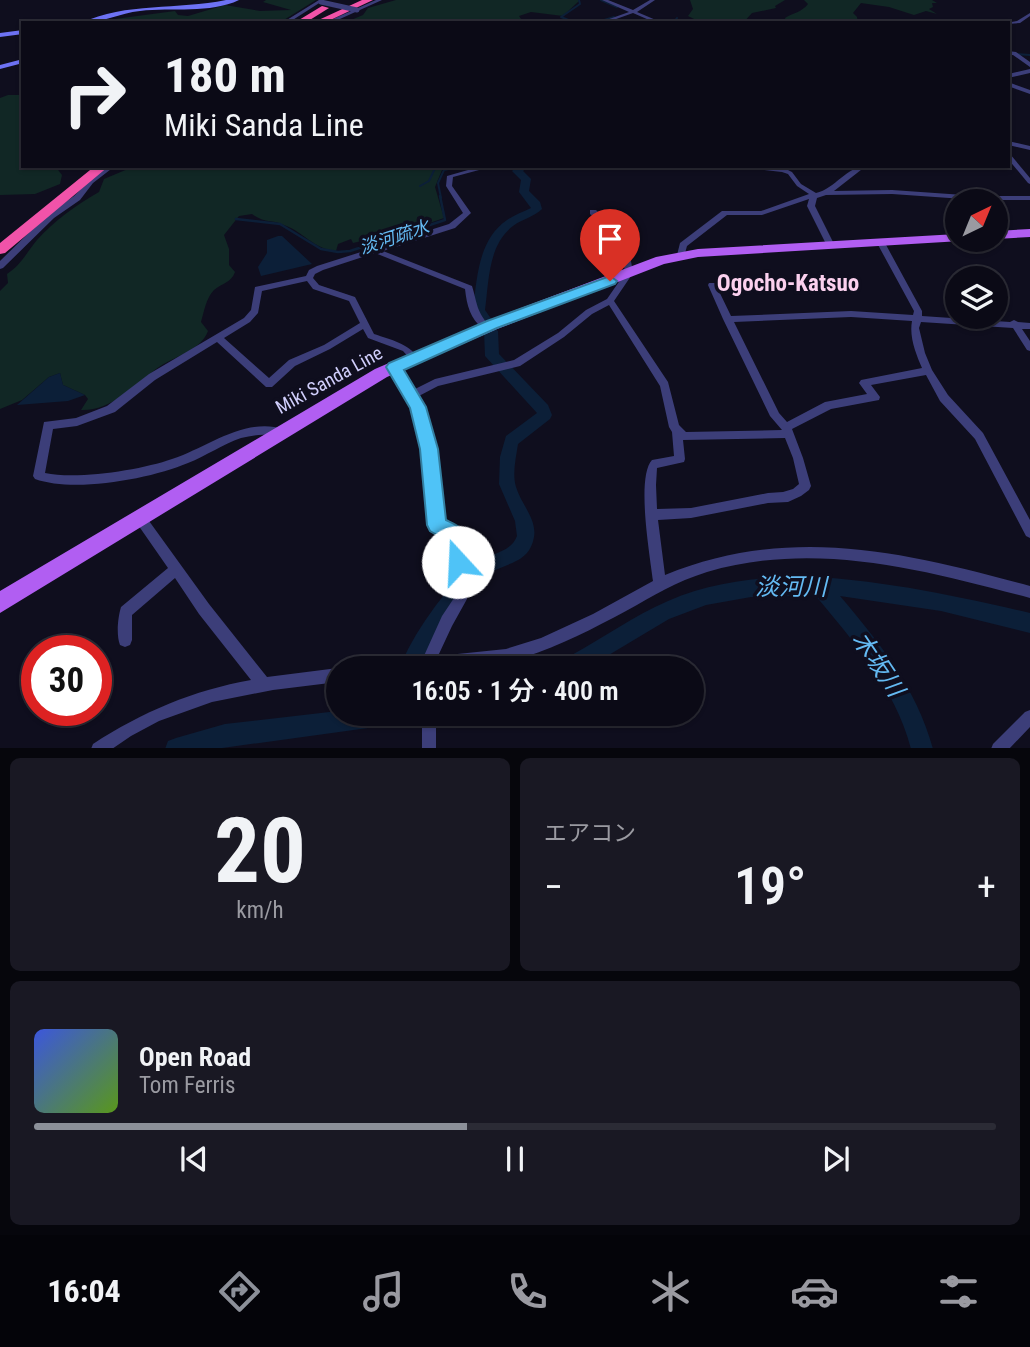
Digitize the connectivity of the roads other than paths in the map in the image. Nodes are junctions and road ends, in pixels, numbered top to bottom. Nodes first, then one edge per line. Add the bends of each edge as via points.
1 (236, 0) edge
2 (333, 0) edge
3 (341, 0) edge
4 (353, 0) edge
5 (369, 0) edge
6 (380, 0) edge
7 (604, 0) edge
8 (653, 0) edge
9 (321, 1) edge
10 (358, 11) junction
11 (634, 12) junction
12 (1030, 14) edge
13 (92, 21) edge
14 (287, 21) edge
15 (299, 21) edge
16 (300, 21) edge
17 (309, 21) edge
18 (321, 21) edge
19 (331, 21) edge
20 (606, 21) edge
21 (656, 21) edge
22 (1010, 23) edge
23 (21, 32) edge
24 (0, 35) edge
25 (1011, 53) edge
26 (21, 62) edge
27 (1030, 65) edge
28 (0, 67) edge
29 (1030, 71) edge
30 (1010, 76) edge
31 (1010, 85) edge
32 (1030, 92) edge
33 (1010, 143) edge
34 (1030, 148) edge
35 (1010, 157) edge
36 (89, 168) edge
37 (101, 168) edge
38 (108, 168) edge
39 (483, 168) edge
40 (765, 168) edge
41 (860, 168) edge
42 (1030, 181) edge
43 (826, 193) junction
44 (814, 197) junction
45 (1028, 200) edge
46 (593, 212) dead end
47 (1030, 233) edge
48 (1008, 234) edge
49 (0, 239) edge
50 (945, 239) edge
51 (881, 243) junction
52 (831, 246) junction
53 (0, 250) edge
54 (374, 250) junction
55 (681, 255) junction
56 (0, 266) edge
57 (629, 273) junction
58 (309, 278) junction
59 (712, 285) dead end
60 (610, 301) junction
61 (917, 317) junction
62 (727, 319) junction
63 (1014, 323) junction
64 (364, 324) junction
65 (1030, 326) edge
66 (486, 327) junction
67 (219, 339) junction
68 (1030, 348) edge
69 (414, 358) junction
70 (394, 367) junction
71 (928, 371) junction
72 (412, 395) junction
73 (787, 430) junction
74 (280, 432) junction
75 (677, 432) junction
76 (653, 515) junction
77 (140, 518) junction
78 (1030, 532) edge
79 (175, 570) junction
80 (660, 584) junction
81 (1030, 592) edge
82 (0, 603) edge
83 (125, 640) dead end
84 (432, 656) edge
85 (506, 656) edge
86 (326, 676) edge
87 (263, 683) junction
88 (1030, 717) edge
89 (429, 726) edge
90 (430, 747) edge
91 (98, 748) edge
92 (998, 748) edge

1 - 13 street via 138,9
2 - 15 highway
3 - 16 highway
4 - 17 highway
5 - 18 highway
6 - 10 street
7 - 11 street
8 - 11 street
9 - 10 street, bridge
9 - 14 street
10 - 19 street
11 - 20 street
11 - 21 street
12 - 22 street
23 - 24 street
25 - 27 street
26 - 28 street
29 - 30 street
31 - 32 street
33 - 34 street
35 - 42 street
36 - 49 highway
37 - 53 highway
38 - 56 street
39 - 54 street via 450,176 449,186 467,213 452,226
40 - 44 street via 790,173
41 - 43 street
43 - 44 street
43 - 45 street
44 - 52 street via 811,206
44 - 55 street via 762,213 725,213 683,245
46 - 57 street via 607,225 621,226
47 - 48 main road
50 - 51 main road, Miki Sanda Line
51 - 52 main road, Miki Sanda Line
51 - 61 street via 918,310
52 - 55 main road, Miki Sanda Line
54 - 58 street via 320,268
54 - 66 street via 469,288 471,308
55 - 57 main road, Miki Sanda Line
57 - 60 street
57 - 66 main road, Miki Sanda Line
58 - 64 street via 316,287 352,299
58 - 67 street via 258,289 255,311
59 - 62 street
60 - 72 street via 517,363 435,383
60 - 75 street via 665,385
61 - 62 street via 851,314
61 - 63 street
61 - 71 street via 920,353
62 - 73 street via 775,416
63 - 65 street
63 - 68 street
64 - 67 street via 292,363 269,384
64 - 69 street via 375,339 406,349
66 - 69 main road, Miki Sanda Line
67 - 74 street via 152,377 111,409 76,422 48,425 39,476 61,480 160,468 246,433
69 - 70 main road, Miki Sanda Line
70 - 72 street
70 - 74 main road, Miki Sanda Line
71 - 73 street via 864,383 875,397 829,405
71 - 78 street via 943,398 979,436
72 - 84 street via 429,449 437,525 454,535 461,599
73 - 75 street via 684,436
73 - 76 street via 804,486 799,493 691,513
74 - 77 main road, Miki Sanda Line
75 - 76 street via 680,459 657,463 650,472
76 - 80 street
77 - 79 street
77 - 82 main road, Miki Sanda Line
79 - 83 street via 126,612
79 - 87 street
80 - 81 street via 740,558 813,552 887,557
80 - 85 street via 540,646
86 - 87 street
87 - 91 street via 166,709
88 - 92 street
89 - 90 street

